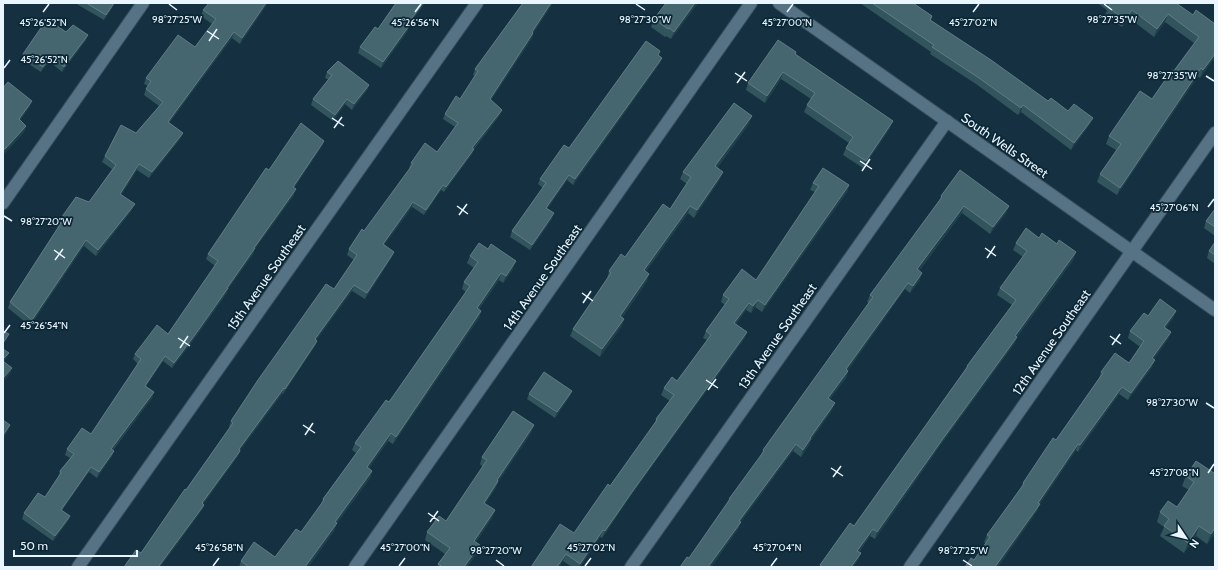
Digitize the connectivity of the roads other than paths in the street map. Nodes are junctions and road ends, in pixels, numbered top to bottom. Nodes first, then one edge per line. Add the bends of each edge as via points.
1 (143, 3) edge
2 (477, 3) edge
3 (751, 3) edge
4 (779, 3) edge
5 (946, 121) junction
6 (1215, 133) edge
7 (3, 203) edge
8 (1132, 251) junction
9 (1215, 310) edge
10 (78, 567) edge
11 (355, 567) edge
12 (631, 567) edge
13 (910, 567) edge

1 - 7 street
2 - 10 street, 15th Avenue Southeast
3 - 11 street, 14th Avenue Southeast
4 - 5 street, South Wells Street
5 - 8 street, South Wells Street
5 - 12 street, 13th Avenue Southeast
6 - 8 street, 12th Avenue Southeast
8 - 9 street, South Wells Street
8 - 13 street, 12th Avenue Southeast

